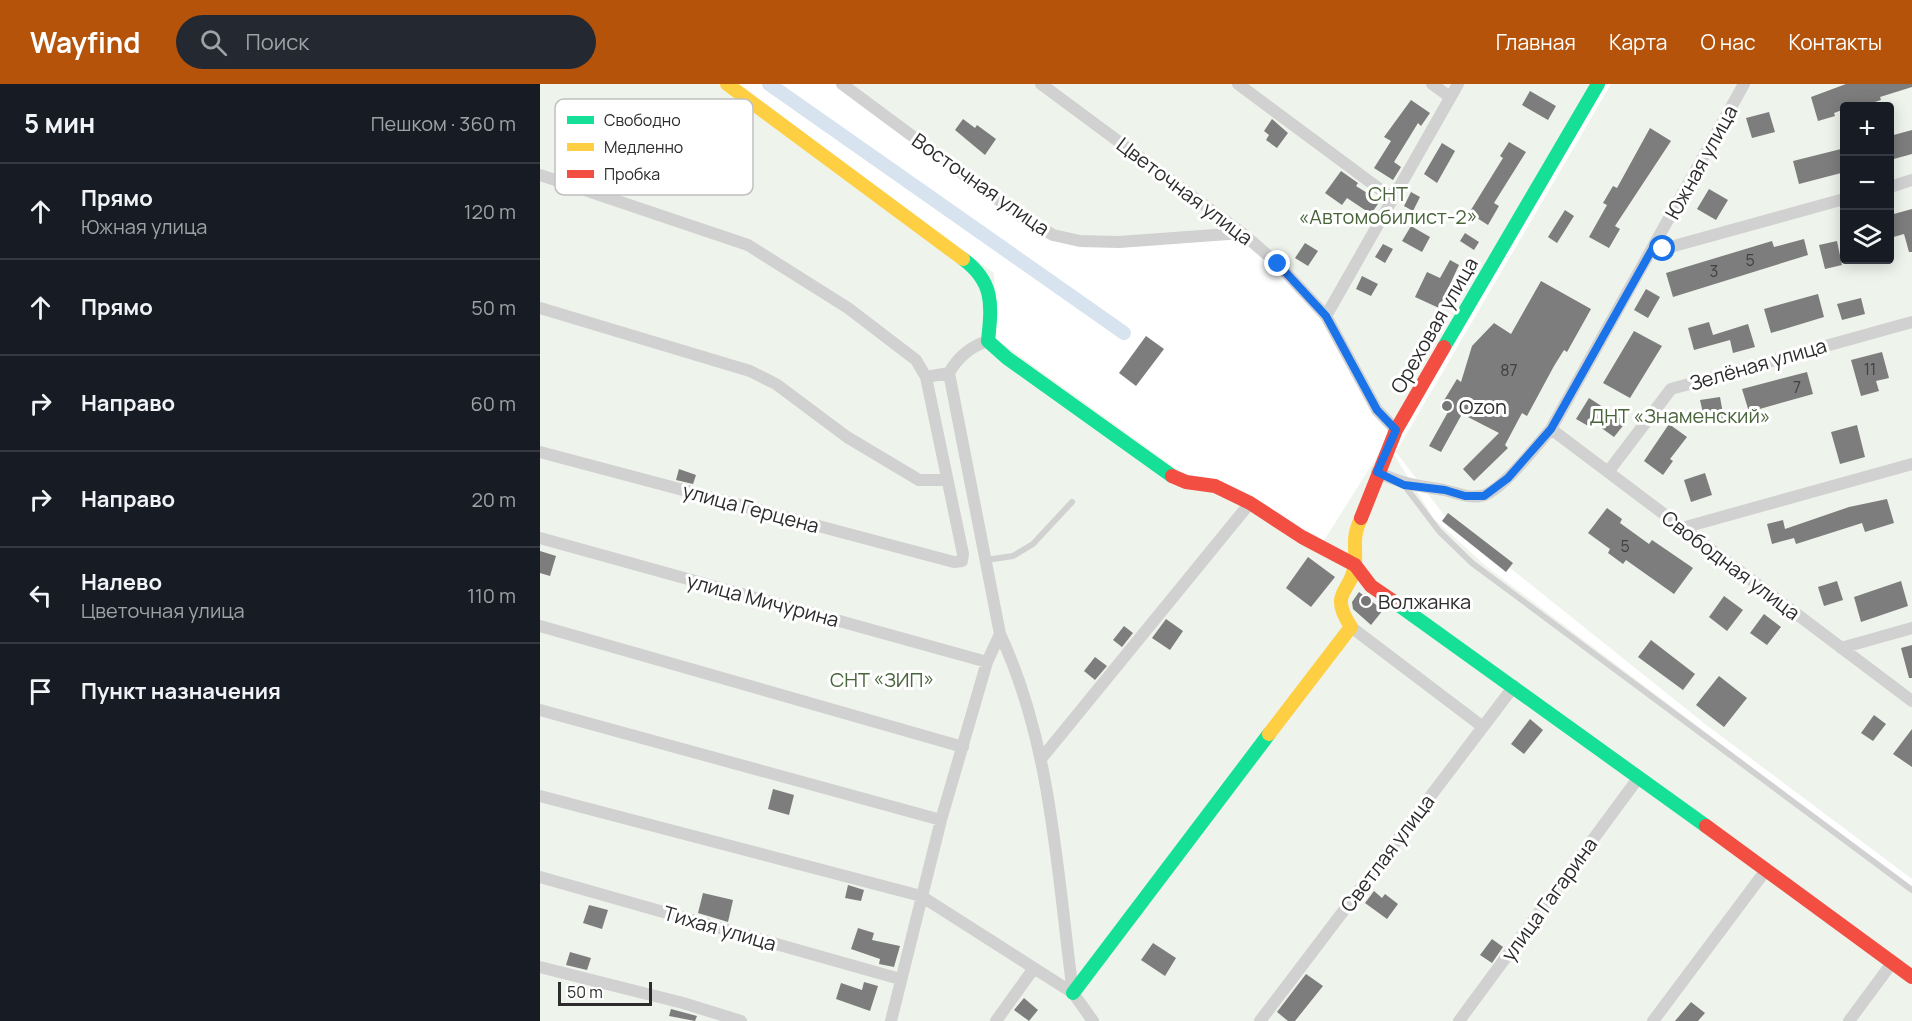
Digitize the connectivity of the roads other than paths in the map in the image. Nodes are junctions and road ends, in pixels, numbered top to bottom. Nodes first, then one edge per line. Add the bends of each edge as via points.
1 (727, 84) edge
2 (842, 84) edge
3 (1041, 84) edge
4 (1238, 84) edge
5 (1432, 84) edge
6 (1458, 84) edge
7 (1598, 84) edge
8 (1744, 84) edge
9 (1450, 97) junction
10 (747, 99) edge
11 (753, 103) edge
12 (540, 175) edge
13 (555, 180) edge
14 (1912, 180) edge
15 (1894, 186) edge
16 (600, 195) edge
17 (1393, 199) junction
18 (1840, 200) edge
19 (1242, 233) junction
20 (1654, 246) junction
21 (540, 308) edge
22 (1326, 316) junction
23 (1912, 322) edge
24 (988, 341) junction
25 (949, 373) junction
26 (926, 377) junction
27 (1551, 429) junction
28 (1396, 430) junction
29 (540, 452) edge
30 (1912, 464) edge
31 (1377, 472) junction
32 (1608, 472) junction
33 (946, 480) junction
34 (1404, 485) junction
35 (1072, 502) dead end
36 (1250, 503) junction
37 (1682, 528) junction
38 (540, 538) edge
39 (985, 560) junction
40 (1355, 566) junction
41 (540, 626) edge
42 (1351, 627) junction
43 (1912, 628) edge
44 (1000, 634) junction
45 (1841, 648) junction
46 (987, 662) junction
47 (1514, 686) junction
48 (1912, 701) edge
49 (540, 710) edge
50 (1483, 727) junction
51 (963, 747) junction
52 (1041, 759) junction
53 (1639, 777) junction
54 (540, 796) edge
55 (941, 820) junction
56 (1766, 870) junction
57 (540, 877) edge
58 (1912, 890) edge
59 (921, 896) junction
60 (1892, 963) junction
61 (540, 967) edge
62 (1034, 968) junction
63 (1912, 977) edge
64 (900, 979) junction
65 (1073, 993) junction
66 (741, 1021) edge
67 (891, 1021) edge
68 (996, 1021) edge
69 (1093, 1021) edge
70 (1260, 1021) edge
71 (1459, 1021) edge
72 (1653, 1021) edge
73 (1849, 1021) edge

1 - 10 street
2 - 19 street, Восточная улица via 1020,216 1053,235 1080,241 1119,242
3 - 19 street, Цветочная улица
4 - 17 street
5 - 9 street
6 - 9 street
7 - 28 street, Ореховая улица
8 - 20 street, Южная улица
9 - 17 street
11 - 24 street via 980,272 991,301
12 - 13 street
14 - 15 street
16 - 26 street via 748,244 848,308 916,360
17 - 22 street
18 - 20 street via 1663,249
19 - 22 street, Цветочная улица via 1278,264
20 - 27 street, Южная улица
21 - 33 street via 750,371 776,384 847,437 919,480
22 - 28 street, Цветочная улица via 1377,410
23 - 32 street, Зелёная улица via 1671,388
24 - 25 street via 956,361
24 - 36 street via 1168,474 1186,482 1215,486
25 - 26 street
25 - 39 street
26 - 33 street
27 - 32 street, Свободная улица
27 - 34 street, Южная улица via 1508,478 1484,496
28 - 31 street, Ореховая улица
29 - 33 street, улица Герцена via 962,561
30 - 37 street
31 - 34 street
31 - 40 street, Ореховая улица via 1353,537
32 - 37 street, Свободная улица
34 - 58 lane via 1439,531 1472,562
35 - 39 lane via 1033,543 1013,556
36 - 40 street
36 - 52 street
37 - 45 street, Свободная улица
38 - 46 street, улица Мичурина
39 - 44 street
40 - 42 street via 1340,598 1342,613
40 - 47 street via 1371,586
41 - 51 street
42 - 50 street
42 - 65 street
43 - 45 street
44 - 46 street
44 - 52 street via 1016,669
45 - 48 street, Свободная улица
46 - 51 street
47 - 50 street, Светлая улица
47 - 53 street
49 - 55 street
50 - 70 street, Светлая улица
51 - 55 street
52 - 65 street
53 - 56 street
53 - 71 street, улица Гагарина
54 - 59 street
55 - 59 street
56 - 60 street
56 - 72 street
57 - 64 street, Тихая улица
59 - 62 street
59 - 64 street
60 - 63 street
60 - 73 street
61 - 66 street
62 - 65 street
62 - 68 street
64 - 67 street
65 - 69 street

